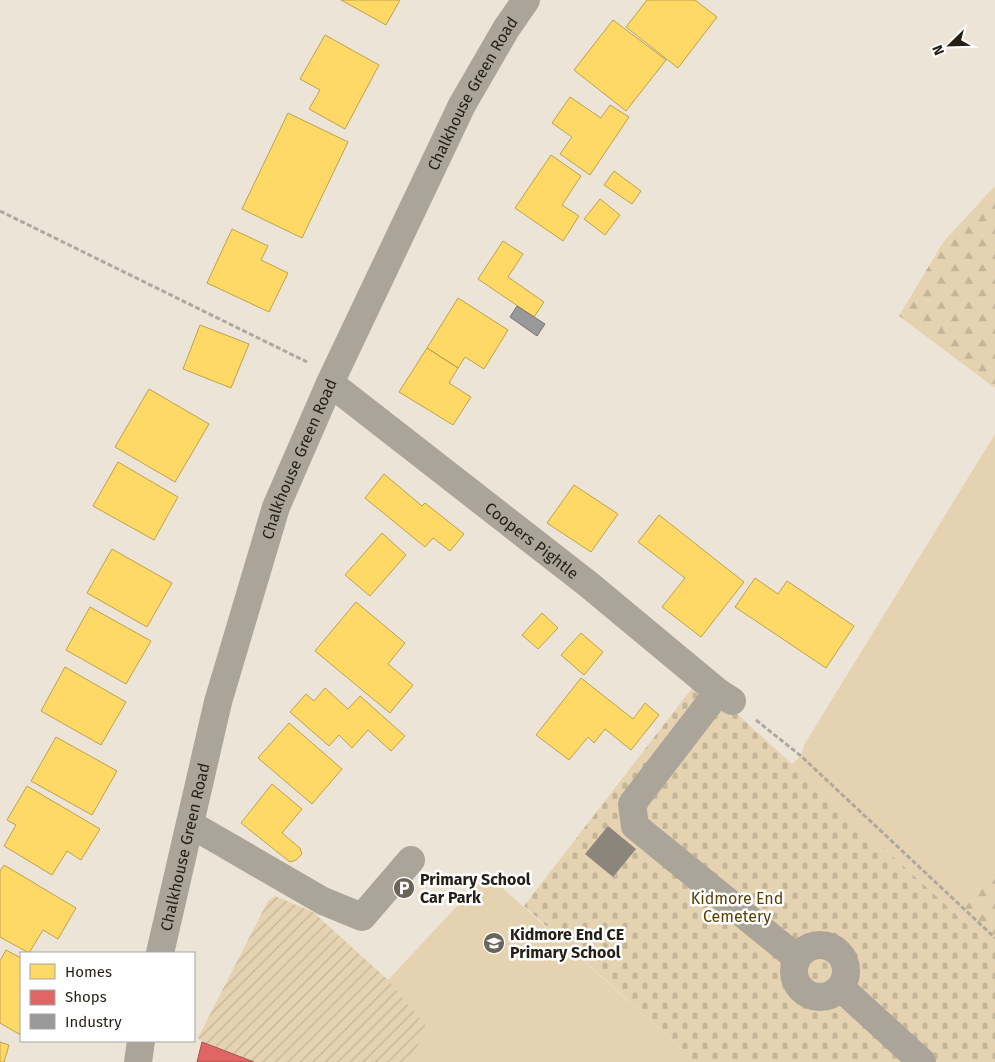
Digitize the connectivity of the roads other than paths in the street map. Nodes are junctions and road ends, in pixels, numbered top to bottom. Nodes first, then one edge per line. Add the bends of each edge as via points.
1 (526, 0) edge
2 (330, 384) junction
3 (190, 824) junction
4 (411, 860) dead end
5 (160, 952) edge
6 (797, 958) junction
7 (841, 988) junction
8 (141, 1042) edge
9 (138, 1062) edge
10 (922, 1062) edge

1 - 2 street, Chalkhouse Green Road via 462,105
2 - 3 street, Chalkhouse Green Road via 276,507 218,702
2 - 6 street, Coopers Pightle via 588,584 725,696 632,804 635,826
3 - 4 street via 323,902 362,918
3 - 5 street, Chalkhouse Green Road
6 - 7 street via 795,977 805,994 818,998 830,996
6 - 7 street via 805,949 829,946 846,964
7 - 10 street
8 - 9 street

